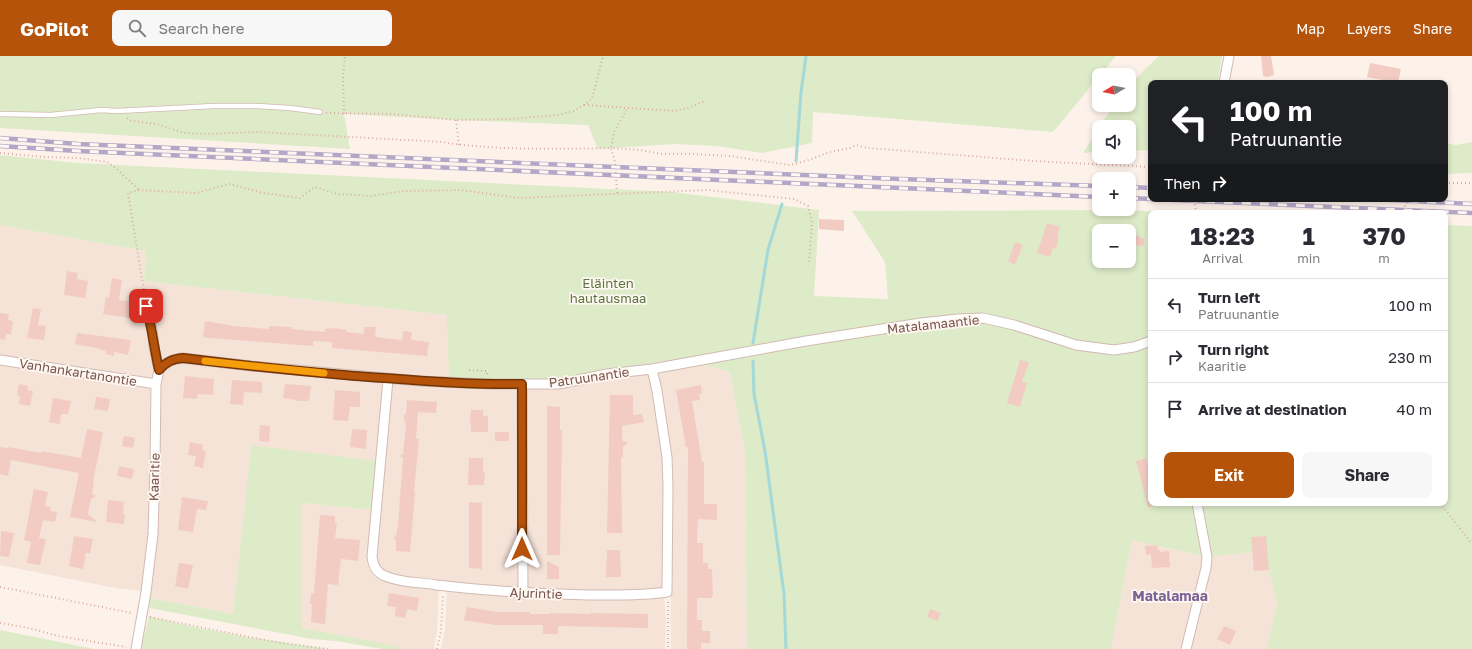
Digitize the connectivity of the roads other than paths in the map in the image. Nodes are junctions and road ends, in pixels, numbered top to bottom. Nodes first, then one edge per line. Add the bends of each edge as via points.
1 (1229, 56) edge
2 (1225, 80) edge
3 (320, 112) road end
4 (0, 114) edge
5 (146, 306) road end
6 (806, 341) joint
7 (1148, 342) edge
8 (0, 360) edge
9 (652, 368) junction
10 (159, 370) junction
11 (388, 379) junction
12 (156, 384) junction
13 (522, 384) junction
14 (1198, 506) edge
15 (522, 594) junction
16 (136, 648) edge
17 (1186, 649) edge

1 - 2 street
3 - 4 lane via 257,106 214,106 101,110 51,115
5 - 10 street, Kaaritie
6 - 7 street, Matalamaantie via 921,323 983,318 1099,348 1114,350
6 - 9 street, Patruunantie
8 - 12 street, Vanhankartanontie
9 - 13 street, Patruunantie via 559,384
9 - 15 street, Ajurintie via 667,457 667,592 623,595
10 - 11 street, Patruunantie via 174,359 183,358
10 - 12 street, Kaaritie
11 - 13 street, Patruunantie
11 - 15 street, Ajurintie via 372,557 377,570 384,576 394,579
12 - 16 street, Kaaritie via 153,534
13 - 15 street
14 - 17 street via 1207,557

